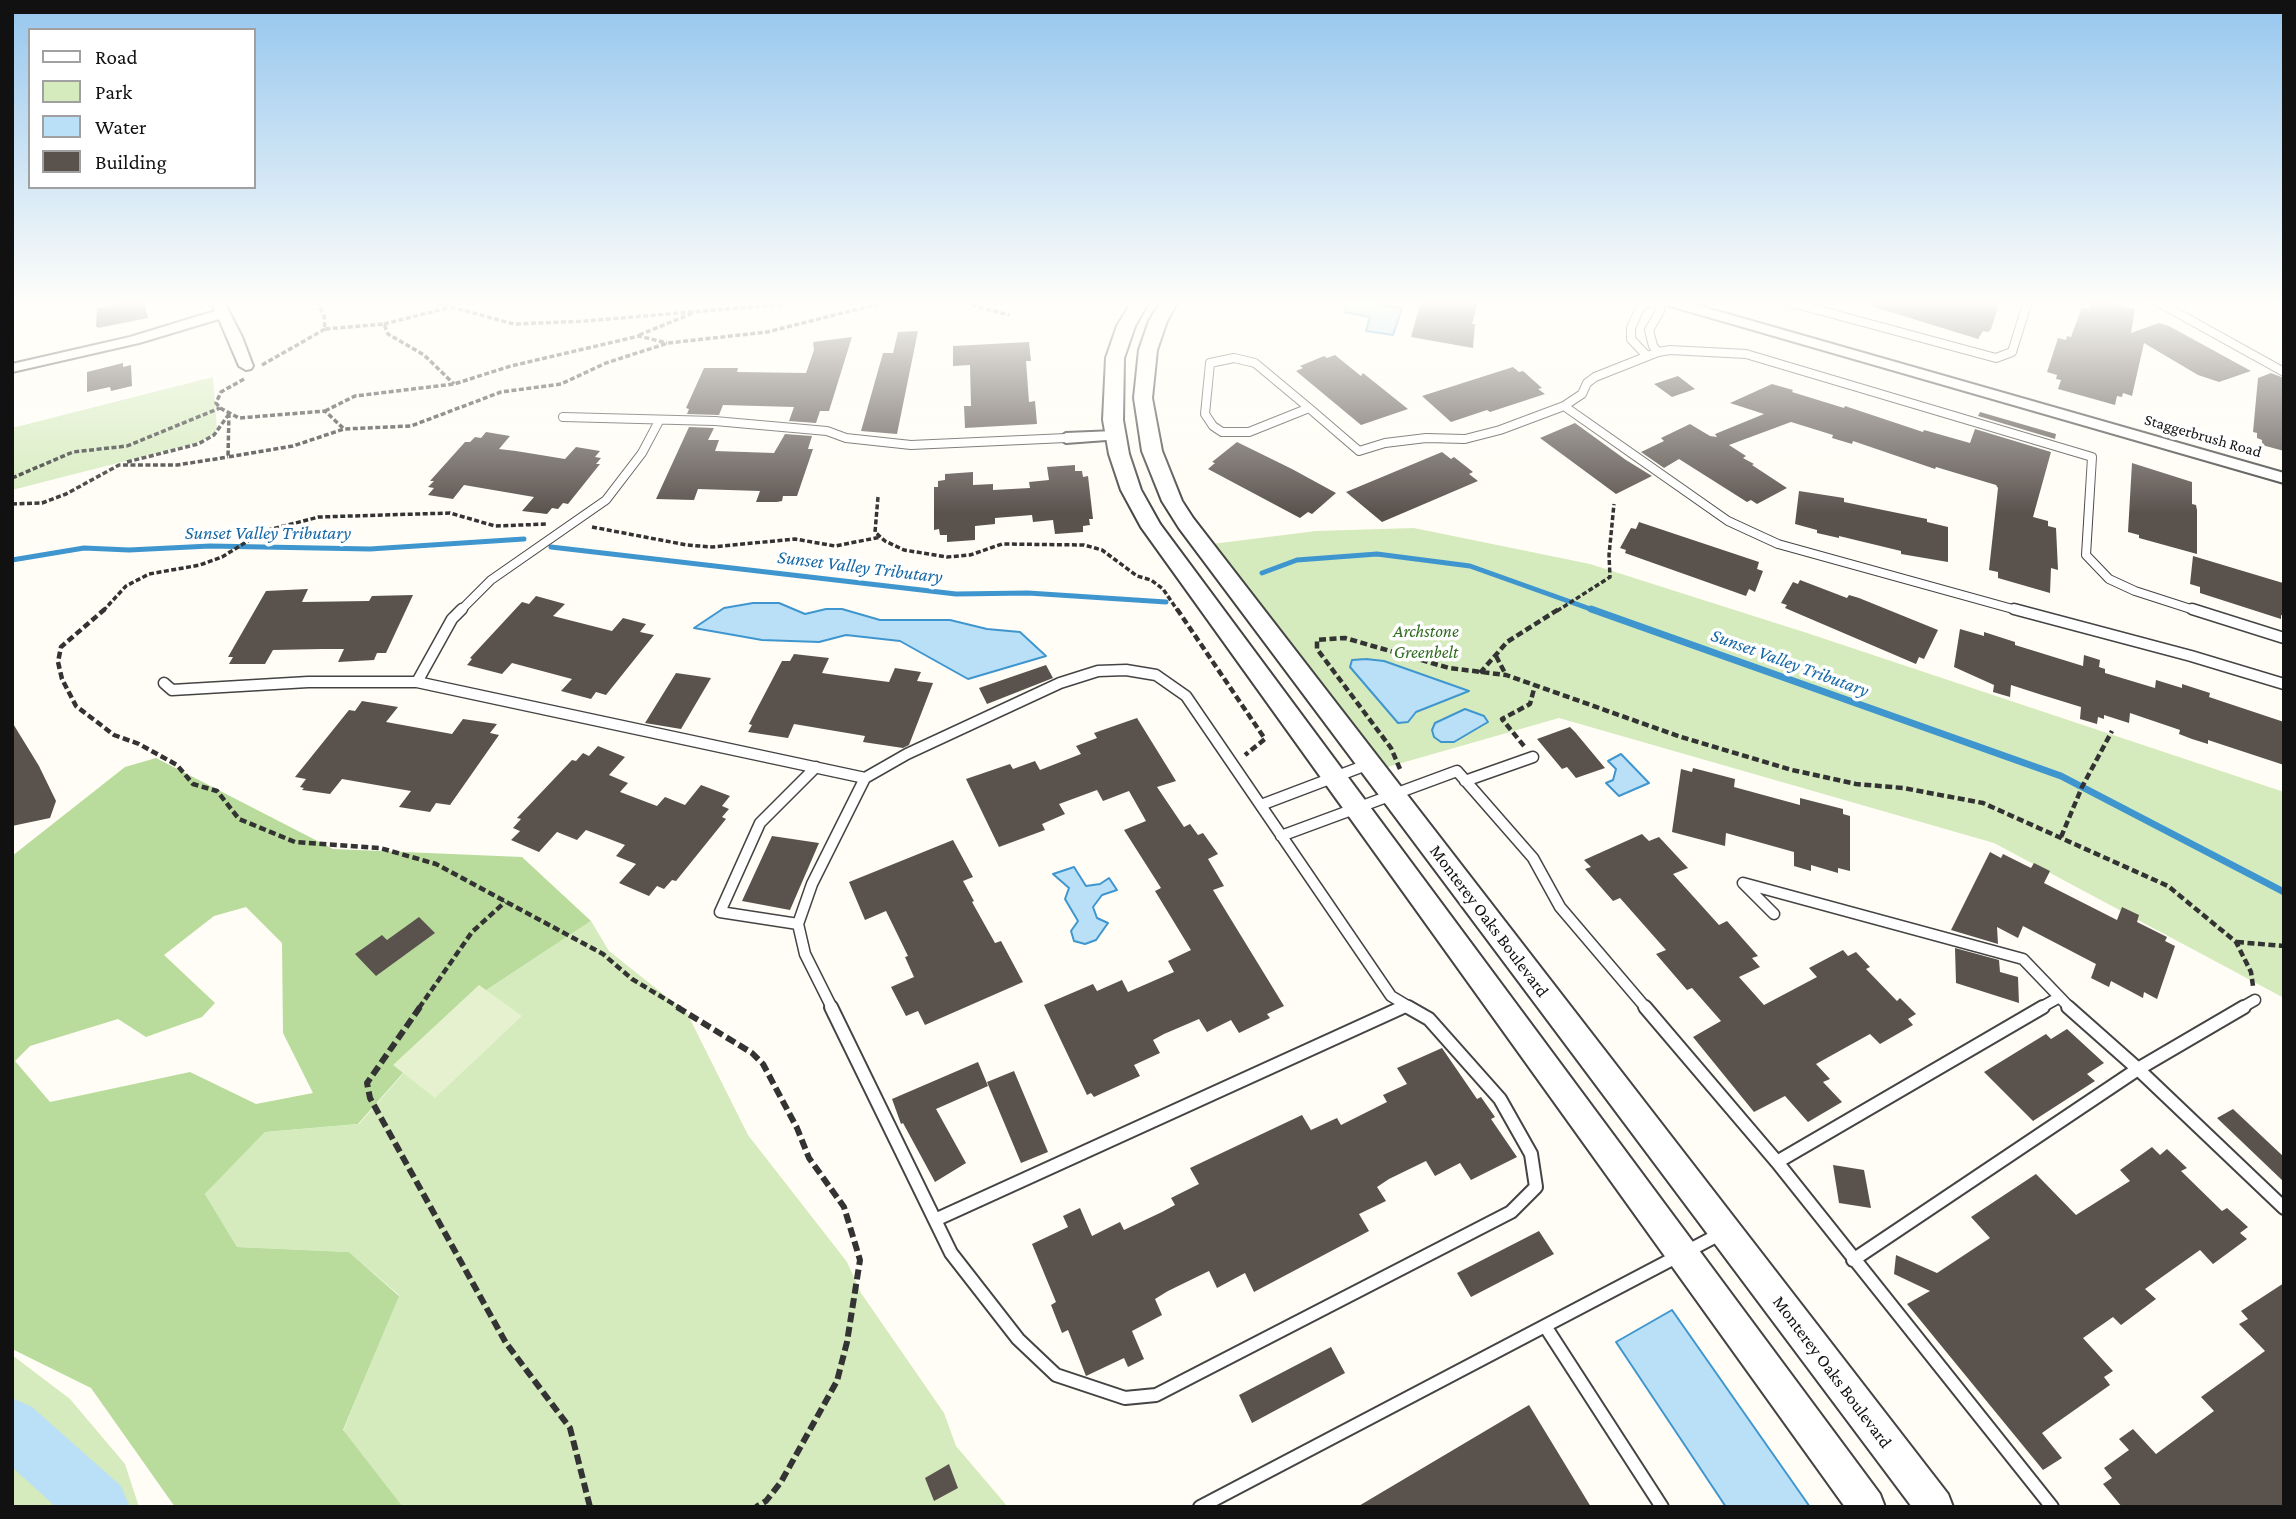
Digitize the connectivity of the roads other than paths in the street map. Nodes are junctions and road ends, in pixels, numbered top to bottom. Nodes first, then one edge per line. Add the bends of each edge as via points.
1 (1114, 372) edge
2 (1144, 372) edge
3 (1209, 372) edge
4 (1266, 372) edge
5 (1607, 372) edge
6 (1803, 372) edge
7 (1915, 372) edge
8 (1564, 406) junction
9 (1309, 408) junction
10 (563, 417) dead end
11 (659, 421) junction
12 (1115, 436) junction
13 (1066, 438) joint
14 (2284, 478) edge
15 (2284, 638) edge
16 (164, 682) dead end
17 (416, 682) junction
18 (2284, 684) edge
19 (1533, 757) road end
20 (1369, 764) junction
21 (816, 767) junction
22 (865, 778) junction
23 (1334, 778) junction
24 (1465, 781) junction
25 (1394, 796) junction
26 (1261, 805) junction
27 (1356, 809) junction
28 (1281, 835) junction
29 (1774, 914) dead end
30 (798, 924) junction
31 (2058, 998) junction
32 (2255, 1000) road end
33 (1406, 1005) junction
34 (2138, 1069) junction
35 (1777, 1163) junction
36 (2284, 1208) edge
37 (935, 1220) junction
38 (1725, 1231) junction
39 (1682, 1254) junction
40 (1853, 1260) junction
41 (1545, 1325) junction
42 (1200, 1507) edge
43 (1662, 1507) edge
44 (1867, 1507) edge
45 (1935, 1507) edge
46 (2052, 1507) edge

1 - 12 street
2 - 20 street, Monterey Oaks Boulevard via 1146,425 1162,479 1186,523
3 - 9 lane via 1205,414 1222,432 1249,432
4 - 9 lane
5 - 8 lane via 1587,383 1582,394
6 - 15 lane via 2092,457 2086,555 2095,566 2109,579 2136,591
7 - 14 street, Staggerbrush Road
8 - 9 lane via 1465,439 1426,438 1359,451
8 - 18 lane via 1728,521 1778,544
10 - 11 lane
11 - 13 lane via 827,431 846,438 911,445
11 - 17 lane via 607,500 491,580 452,619
12 - 13 street
12 - 23 street via 1131,490 1151,527
16 - 17 lane via 172,690 308,682
17 - 21 lane
19 - 24 lane
20 - 23 lane
20 - 25 street, Monterey Oaks Boulevard
21 - 22 lane
21 - 30 lane via 760,823 720,912
22 - 26 lane via 1060,683 1098,671 1136,672 1156,675 1186,696
22 - 30 lane via 812,884
23 - 26 lane
23 - 27 street
24 - 25 lane via 1457,771
24 - 35 lane via 1533,858 1560,907
25 - 27 lane
25 - 38 street, Monterey Oaks Boulevard
26 - 28 lane
27 - 28 lane
27 - 39 street
28 - 33 lane via 1391,996
29 - 31 lane via 1743,883 2023,959
30 - 37 lane via 805,954
31 - 34 lane
31 - 35 lane
32 - 34 lane
33 - 37 lane
33 - 37 lane via 1429,1019 1500,1099 1531,1154 1536,1187 1511,1212 1156,1395 1125,1398 1056,1374 1018,1339 951,1254
34 - 36 lane
34 - 40 lane
35 - 40 lane
38 - 39 lane
38 - 45 street, Monterey Oaks Boulevard
39 - 41 lane
39 - 44 street
40 - 46 lane
41 - 42 lane
41 - 43 lane

